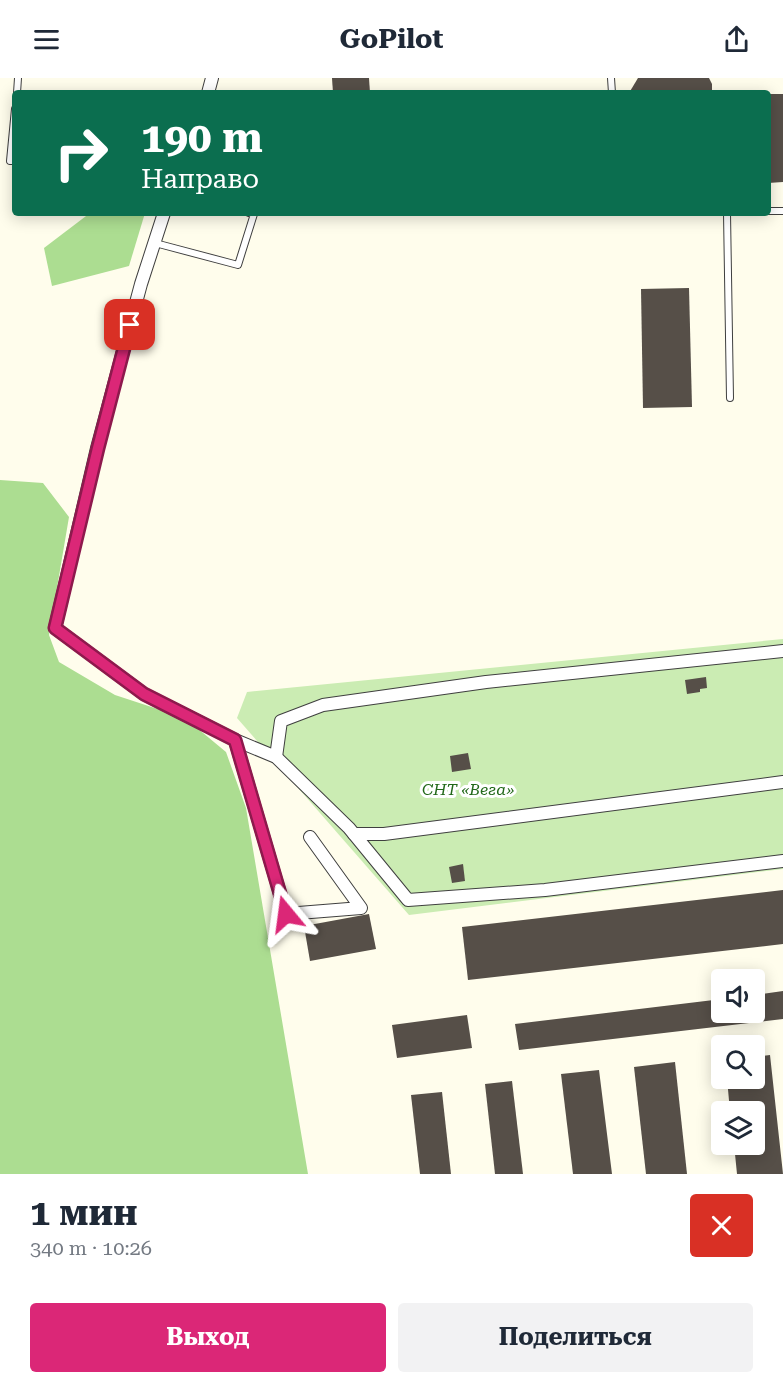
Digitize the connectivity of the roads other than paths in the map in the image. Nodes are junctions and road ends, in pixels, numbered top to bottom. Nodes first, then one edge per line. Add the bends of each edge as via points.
1 (12, 135) edge
2 (12, 161) edge
3 (163, 216) edge
4 (253, 216) edge
5 (727, 216) edge
6 (155, 243) junction
7 (730, 398) dead end
8 (783, 651) edge
9 (235, 740) junction
10 (276, 758) junction
11 (783, 782) edge
12 (354, 834) junction
13 (310, 837) dead end
14 (783, 861) edge

1 - 2 lane
3 - 6 street
4 - 6 lane via 238,266
5 - 7 lane
6 - 9 street via 109,404 55,628 144,694
8 - 10 street via 486,682 323,705 281,721
9 - 10 street
9 - 13 street via 286,914 361,908
10 - 12 street
11 - 12 street via 384,834
12 - 14 street via 408,900 545,890

